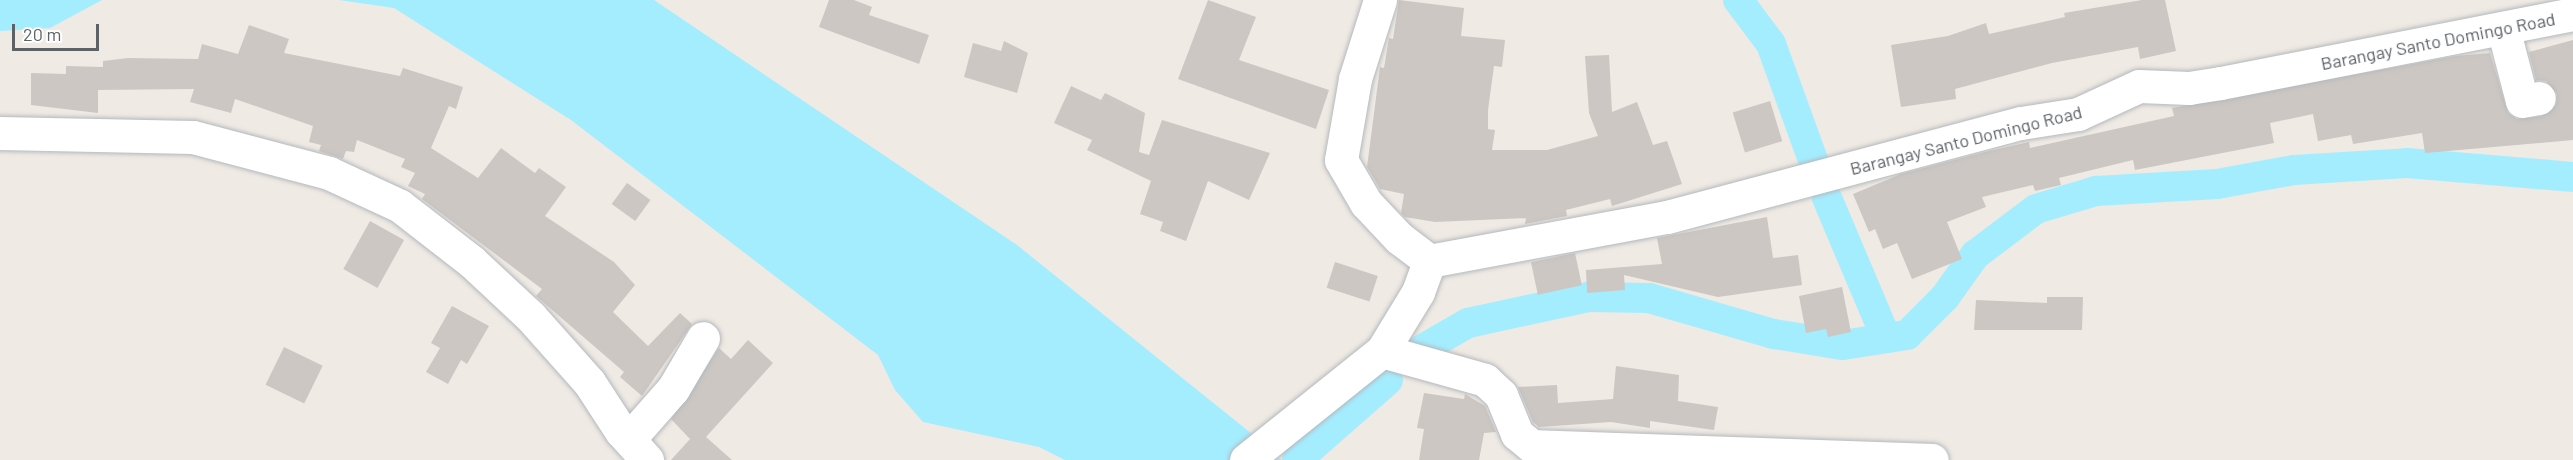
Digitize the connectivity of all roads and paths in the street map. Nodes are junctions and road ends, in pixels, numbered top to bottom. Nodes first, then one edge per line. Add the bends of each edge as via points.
1 (1380, 0) edge
2 (2573, 14) edge
3 (2503, 28) junction
4 (2539, 98) dead end
5 (0, 133) edge
6 (1429, 261) junction
7 (703, 338) dead end
8 (1382, 351) junction
9 (638, 449) edge
10 (1246, 460) edge
11 (1932, 460) edge

1 - 6 street via 1355,79 1341,160 1366,202 1399,238
2 - 3 street, Barangay Santo Domingo Road
3 - 4 street via 2522,101
3 - 6 street, Barangay Santo Domingo Road via 2221,83 2189,88 2139,86 2078,114 2021,123 1678,214
5 - 9 street via 193,137 329,174 400,206 471,261 531,317 589,382
6 - 8 street via 1418,292
7 - 9 street
8 - 10 street
8 - 11 street via 1485,380 1501,395 1517,434 1532,446

